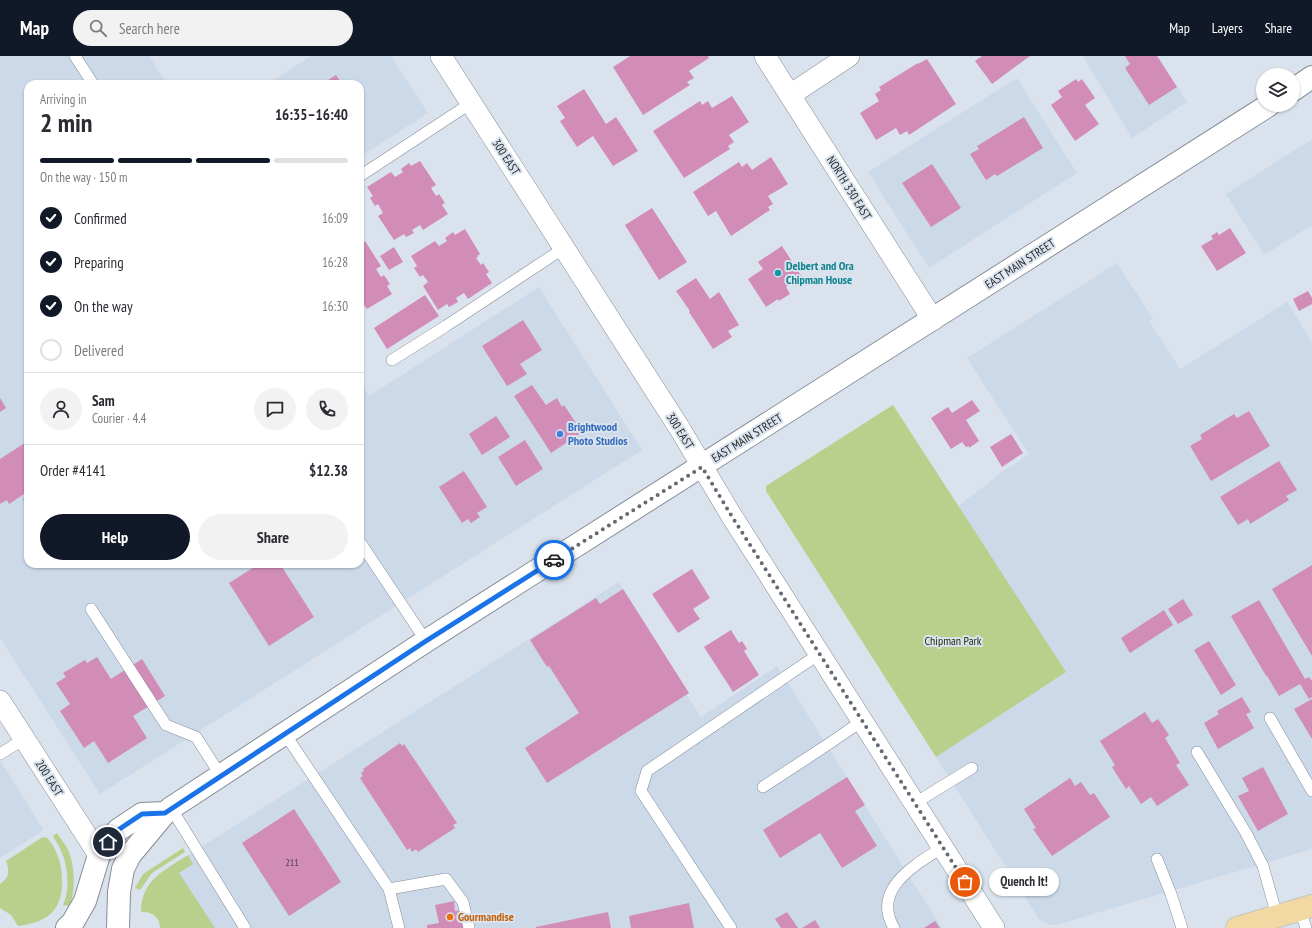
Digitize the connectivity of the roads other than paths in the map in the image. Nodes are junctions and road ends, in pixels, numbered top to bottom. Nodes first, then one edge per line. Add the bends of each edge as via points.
1 (75, 56) edge
2 (441, 56) edge
3 (765, 56) edge
4 (850, 56) edge
5 (1312, 78) edge
6 (91, 80) edge
7 (1300, 86) edge
8 (790, 95) junction
9 (471, 104) junction
10 (1258, 112) edge
11 (364, 173) edge
12 (564, 248) junction
13 (933, 320) junction
14 (392, 360) dead end
15 (702, 467) junction
16 (364, 548) edge
17 (91, 609) dead end
18 (426, 641) junction
19 (819, 654) junction
20 (0, 701) edge
21 (1270, 718) dead end
22 (862, 721) junction
23 (285, 734) junction
24 (24, 738) junction
25 (1197, 752) dead end
26 (0, 754) edge
27 (972, 768) dead end
28 (221, 776) junction
29 (763, 787) dead end
30 (1312, 791) edge
31 (915, 803) junction
32 (168, 810) junction
33 (943, 847) junction
34 (99, 854) junction
35 (1157, 859) dead end
36 (389, 889) junction
37 (1306, 914) edge
38 (1277, 916) junction
39 (67, 928) edge
40 (118, 928) edge
41 (245, 928) edge
42 (399, 928) edge
43 (469, 928) edge
44 (732, 928) edge
45 (894, 928) edge
46 (994, 928) edge
47 (1182, 928) edge
48 (1237, 928) edge

1 - 6 lane
2 - 9 street, 300 EAST
3 - 8 street, NORTH 330 EAST
4 - 8 street
5 - 7 main road
8 - 13 street, NORTH 330 EAST
9 - 11 lane
9 - 12 street, 300 EAST
10 - 13 main road, EAST MAIN STREET
12 - 14 lane
12 - 15 street, 300 EAST
13 - 15 main road, EAST MAIN STREET
15 - 18 main road, EAST MAIN STREET
15 - 19 street, 300 EAST
16 - 18 lane
17 - 28 lane via 166,725 196,737
18 - 23 main road, EAST MAIN STREET
19 - 22 street, 300 EAST
19 - 44 lane via 647,772 641,791
20 - 24 street, 200 EAST
21 - 30 lane
22 - 29 lane
22 - 31 street, 300 EAST
23 - 28 main road, EAST MAIN STREET
23 - 36 lane
24 - 26 lane
24 - 34 street, 200 EAST
25 - 38 lane via 1246,833 1262,866
27 - 31 lane
28 - 32 main road, EAST MAIN STREET
31 - 33 street, 300 EAST
32 - 34 main road via 142,814 118,830
32 - 40 main road, EAST MAIN STREET via 130,855 123,869 118,892
32 - 41 lane
33 - 45 lane via 910,868 893,888 887,903 888,918
33 - 46 street, 300 EAST
34 - 39 main road via 85,901
35 - 47 lane
36 - 42 lane
36 - 43 lane via 446,879 463,902
37 - 38 main road
38 - 48 main road

